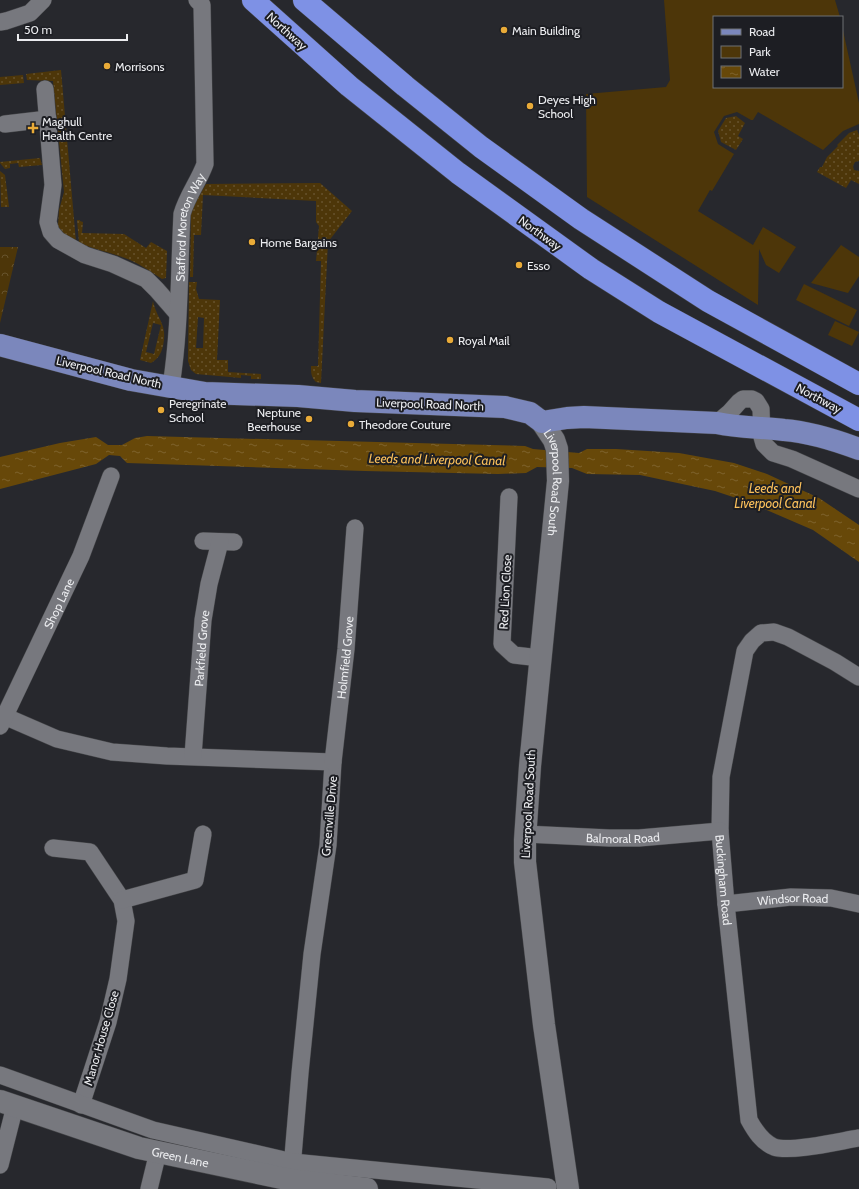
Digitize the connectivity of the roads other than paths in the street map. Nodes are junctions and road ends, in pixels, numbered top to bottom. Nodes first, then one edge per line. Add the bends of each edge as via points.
1 (43, 0) edge
2 (197, 0) edge
3 (253, 0) edge
4 (304, 0) edge
5 (0, 22) edge
6 (45, 89) dead end
7 (48, 119) junction
8 (5, 124) dead end
9 (177, 313) junction
10 (0, 345) edge
11 (859, 384) edge
12 (171, 386) junction
13 (859, 420) edge
14 (542, 422) junction
15 (717, 423) junction
16 (762, 429) junction
17 (859, 449) edge
18 (111, 476) dead end
19 (859, 489) edge
20 (510, 498) dead end
21 (356, 528) dead end
22 (202, 541) dead end
23 (540, 658) junction
24 (859, 677) edge
25 (2, 722) edge
26 (193, 756) junction
27 (334, 762) junction
28 (720, 831) junction
29 (203, 834) dead end
30 (525, 834) junction
31 (53, 848) dead end
32 (122, 900) junction
33 (726, 904) junction
34 (859, 904) edge
35 (0, 1075) edge
36 (7, 1104) edge
37 (81, 1105) junction
38 (859, 1138) edge
39 (158, 1152) junction
40 (0, 1165) edge
41 (292, 1171) junction
42 (558, 1188) edge
43 (149, 1189) edge
44 (367, 1189) edge

1 - 5 street via 30,13
2 - 9 street, Stafford Moreton Way via 202,5 205,164 182,214
3 - 13 highway, Northway via 349,86 458,174 591,269 659,312
4 - 11 highway via 481,147 581,219 708,301
6 - 7 street
7 - 8 street
7 - 9 street via 53,185 48,222 51,232 58,240 85,254 146,279
9 - 12 street, Stafford Moreton Way
10 - 12 main road, Liverpool Road North via 131,380
12 - 14 main road, Liverpool Road North via 210,393 505,407 530,413
14 - 15 main road via 584,417
14 - 23 main road, Liverpool Road South via 557,449 558,481
15 - 16 main road
15 - 16 street via 743,399 752,399 761,409
16 - 17 main road via 810,434
16 - 19 street via 764,444 773,453
18 - 25 street, Shop Lane via 81,556
20 - 23 street, Red Lion Close via 502,644 514,655
21 - 27 street, Holmfield Grove via 348,554 346,649
22 - 26 street, Parkfield Grove via 227,542 209,584 203,620
23 - 30 main road, Liverpool Road South
24 - 28 street, Buckingham Road via 794,640 774,632 761,633 752,641 745,651 720,777
25 - 26 street, Greenville Drive via 58,739 120,753
26 - 27 street, Greenville Drive
27 - 41 street, Greenville Drive via 328,845 312,954
28 - 30 street, Balmoral Road via 640,838
28 - 33 street, Buckingham Road
29 - 32 street via 195,880
30 - 42 main road, Liverpool Road South via 528,895 544,1024
31 - 32 street, Manor House Close via 90,852
32 - 37 street, Manor House Close via 126,921 118,979 108,1022
33 - 34 street, Windsor Road via 791,897 831,898
33 - 38 street, Buckingham Road via 750,1120 756,1132 774,1147 788,1150
35 - 37 street
36 - 39 main road, Green Lane
36 - 40 street
37 - 41 street via 153,1130
39 - 41 main road, Green Lane
39 - 43 street
41 - 42 street
41 - 44 main road, Green Lane

